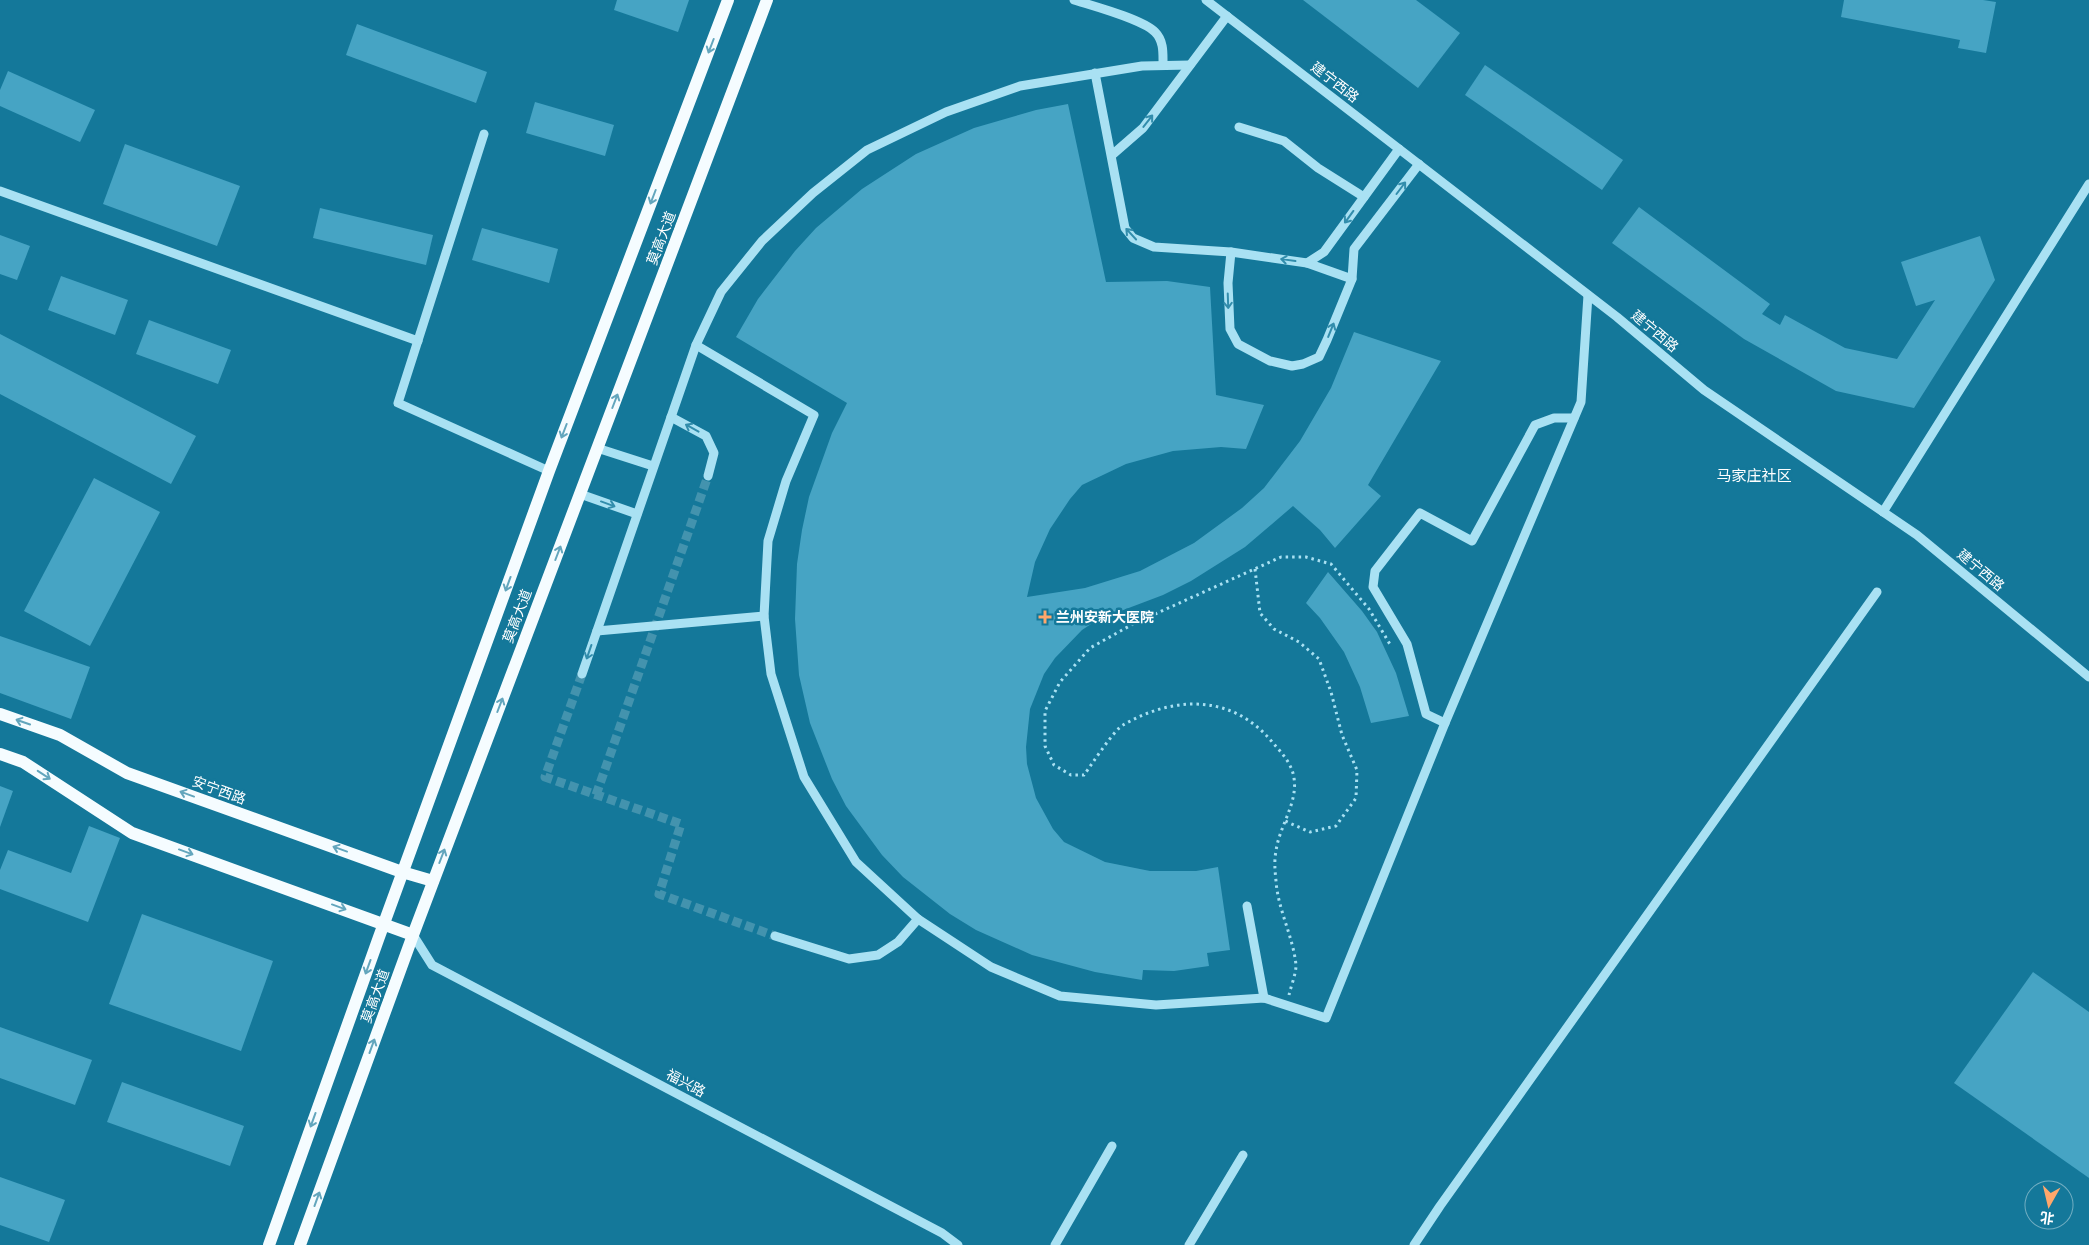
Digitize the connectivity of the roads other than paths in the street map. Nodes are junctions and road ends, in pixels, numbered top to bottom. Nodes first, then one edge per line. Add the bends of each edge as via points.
1 (728, 0) edge
2 (767, 0) edge
3 (1074, 0) edge
4 (1206, 0) edge
5 (1227, 16) junction
6 (1190, 64) junction
7 (1163, 65) junction
8 (1095, 73) junction
9 (1239, 127) dead end
10 (484, 134) dead end
11 (1399, 149) junction
12 (1112, 155) junction
13 (1419, 164) junction
14 (2089, 184) edge
15 (0, 191) edge
16 (1364, 197) junction
17 (1231, 252) junction
18 (1307, 263) junction
19 (1352, 279) junction
20 (1588, 295) junction
21 (418, 341) junction
22 (696, 345) junction
23 (671, 417) junction
24 (1574, 418) junction
25 (597, 448) junction
26 (654, 466) junction
27 (549, 471) junction
28 (708, 476) tunnel mouth
29 (580, 494) junction
30 (1883, 512) junction
31 (637, 514) junction
32 (1877, 592) dead end
33 (764, 616) junction
34 (596, 631) junction
35 (582, 674) tunnel mouth
36 (2089, 677) edge
37 (0, 714) edge
38 (1445, 723) junction
39 (0, 754) edge
40 (402, 872) junction
41 (433, 880) junction
42 (1247, 906) dead end
43 (918, 919) junction
44 (384, 923) junction
45 (413, 935) junction
46 (775, 936) tunnel mouth
47 (1264, 998) junction
48 (1112, 1146) dead end
49 (1243, 1156) dead end
50 (269, 1245) edge
51 (300, 1245) edge
52 (958, 1245) edge
53 (1055, 1245) edge
54 (1190, 1245) edge
55 (1414, 1245) edge

1 -> 27 main road, 莫高大道
25 -> 2 main road, 莫高大道
3 - 7 street via 1136,21 1154,31 1162,44
4 - 5 street, 建宁西路
5 - 6 street
5 - 11 street, 建宁西路
6 - 7 street
12 -> 6 street via 1143,128
7 - 8 street
8 - 12 street
8 - 22 street via 1020,86 946,112 867,150 813,193 762,241 721,292
9 - 16 street via 1284,142
10 - 21 street
11 - 13 street, 建宁西路
11 - 16 street
17 -> 12 street via 1154,247 1133,238 1125,228
19 -> 13 street via 1354,249
13 - 20 street, 建宁西路
14 - 30 street
15 - 21 street
16 -> 18 street via 1324,252
18 -> 17 street
17 -> 19 street via 1228,283 1230,330 1238,344 1270,361 1292,366 1319,356
18 - 19 street
20 - 24 street via 1581,402
20 - 30 street, 建宁西路 via 1704,390
21 - 27 street via 398,403
22 - 23 street
22 - 33 street via 814,415 786,481 768,540
23 - 26 street
28 -> 23 street via 714,453 706,436
24 - 38 street
24 - 38 street via 1554,418 1535,425 1472,541 1420,513 1376,571 1373,587 1407,644 1426,714
25 - 26 street
25 - 29 main road, 莫高大道
26 - 31 street
27 -> 40 main road, 莫高大道
29 -> 31 street
41 -> 29 main road, 莫高大道
30 - 36 street, 建宁西路 via 1917,535
31 - 34 street
32 - 55 street
33 - 34 street
33 - 43 street via 771,674 804,777 856,862
34 -> 35 street
40 -> 37 main road, 安宁西路 via 127,773 60,735
38 - 47 street via 1326,1018
39 -> 44 main road via 23,762 132,833
40 - 41 main road, 安宁西路
40 - 44 main road, 莫高大道
41 - 45 main road, 莫高大道
42 - 47 street
43 - 46 street via 898,942 878,955 849,959
43 - 47 street via 991,968 1060,996 1156,1005
44 - 45 main road
44 -> 50 main road, 莫高大道
51 -> 45 main road, 莫高大道
45 - 52 street, 福兴路 via 432,965 942,1233
48 - 53 street
49 - 54 street

